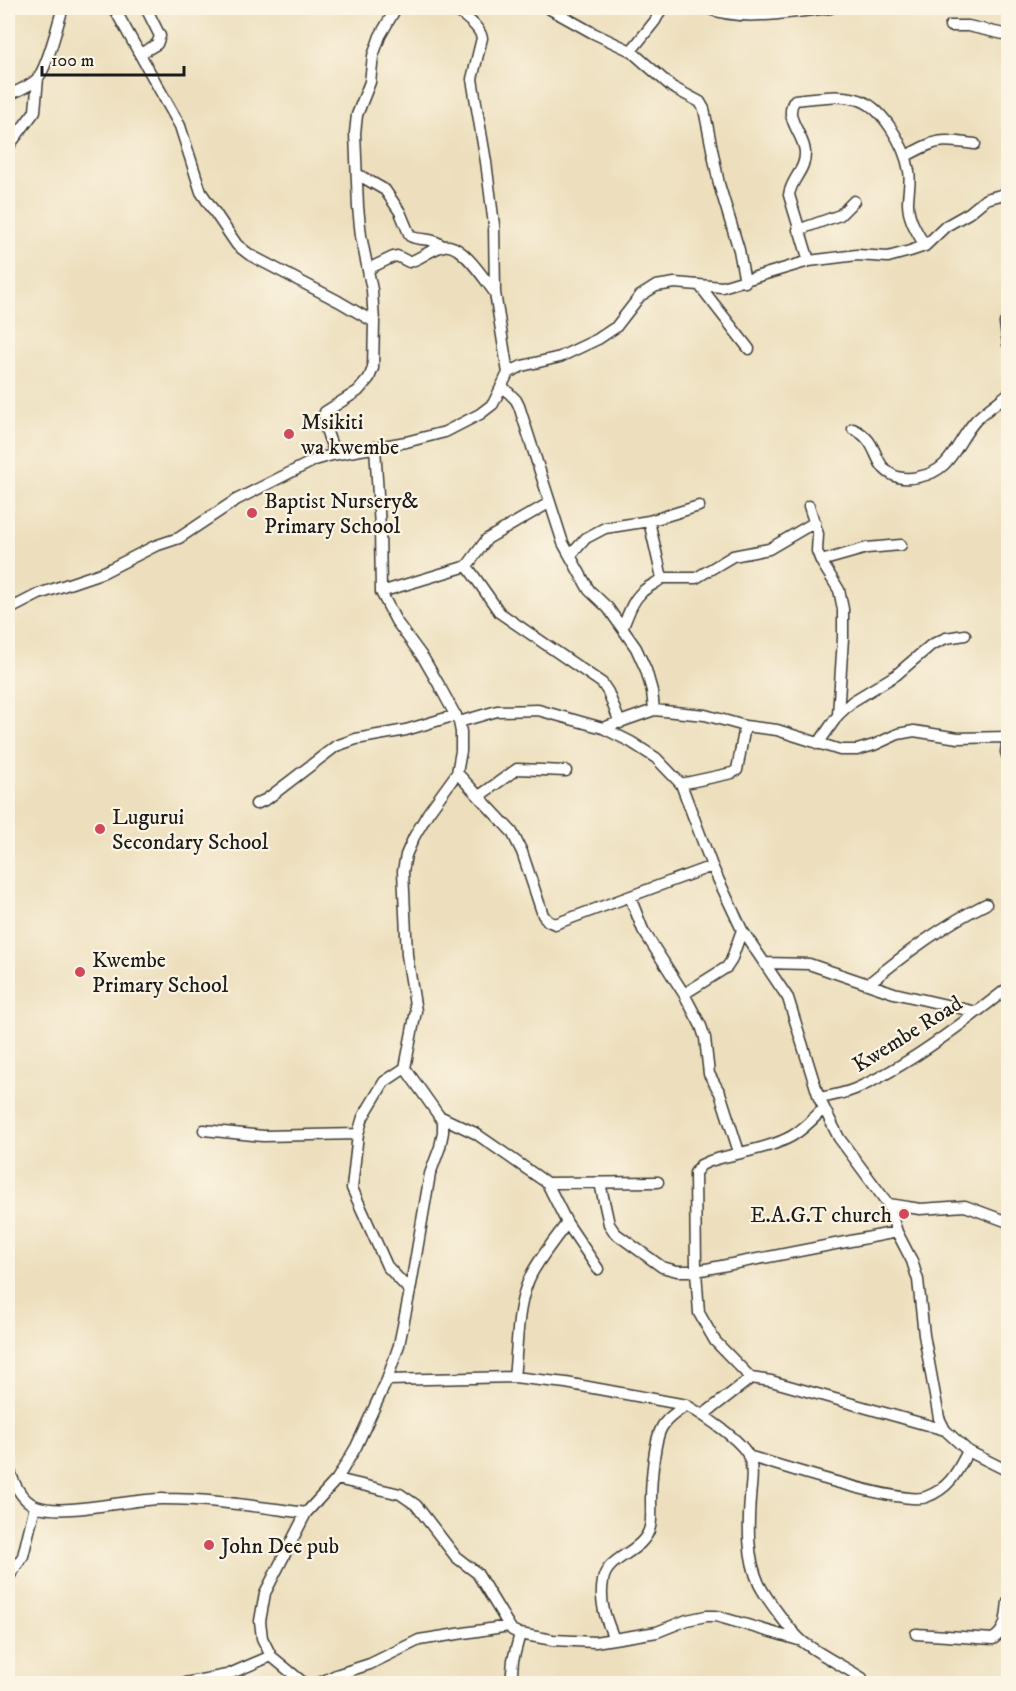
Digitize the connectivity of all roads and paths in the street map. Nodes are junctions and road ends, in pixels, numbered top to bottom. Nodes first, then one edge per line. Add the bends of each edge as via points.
1 (63, 8) edge
2 (114, 8) edge
3 (146, 8) edge
4 (396, 8) edge
5 (454, 8) edge
6 (548, 8) edge
7 (662, 8) edge
8 (707, 8) edge
9 (831, 8) edge
10 (950, 26) dead end
11 (1008, 34) edge
12 (631, 51) junction
13 (140, 54) junction
14 (38, 78) junction
15 (8, 95) edge
16 (975, 144) dead end
17 (8, 147) edge
18 (906, 156) junction
19 (357, 174) junction
20 (1008, 193) edge
21 (854, 201) dead end
22 (798, 230) junction
23 (443, 246) junction
24 (924, 246) junction
25 (808, 261) junction
26 (368, 269) junction
27 (745, 282) junction
28 (700, 286) junction
29 (495, 293) junction
30 (374, 322) junction
31 (1005, 323) dead end
32 (1008, 344) edge
33 (749, 349) dead end
34 (508, 373) junction
35 (502, 386) junction
36 (1008, 394) edge
37 (853, 429) dead end
38 (375, 447) junction
39 (335, 454) junction
40 (549, 502) junction
41 (699, 506) dead end
42 (809, 506) dead end
43 (649, 520) junction
44 (815, 522) junction
45 (901, 545) dead end
46 (570, 556) junction
47 (820, 561) junction
48 (466, 566) junction
49 (662, 578) junction
50 (381, 592) junction
51 (8, 610) edge
52 (623, 627) junction
53 (965, 635) dead end
54 (654, 710) junction
55 (838, 715) junction
56 (458, 719) junction
57 (620, 723) junction
58 (745, 726) junction
59 (603, 728) junction
60 (818, 744) junction
61 (1008, 758) edge
62 (566, 771) dead end
63 (457, 773) junction
64 (681, 784) junction
65 (479, 796) junction
66 (256, 804) dead end
67 (712, 866) junction
68 (630, 897) junction
69 (986, 904) dead end
70 (742, 930) junction
71 (764, 963) junction
72 (868, 984) junction
73 (1008, 988) edge
74 (684, 994) junction
75 (977, 1012) junction
76 (405, 1068) junction
77 (822, 1103) junction
78 (439, 1116) junction
79 (204, 1130) dead end
80 (358, 1134) junction
81 (739, 1152) junction
82 (658, 1182) dead end
83 (547, 1183) junction
84 (600, 1183) junction
85 (888, 1204) junction
86 (1008, 1222) edge
87 (567, 1223) junction
88 (897, 1232) junction
89 (598, 1269) dead end
90 (696, 1270) junction
91 (410, 1291) junction
92 (514, 1377) junction
93 (751, 1377) junction
94 (387, 1380) junction
95 (686, 1406) junction
96 (703, 1415) junction
97 (945, 1430) junction
98 (968, 1451) junction
99 (748, 1456) junction
100 (8, 1466) edge
101 (1008, 1471) edge
102 (338, 1479) junction
103 (35, 1506) junction
104 (306, 1513) junction
105 (8, 1578) edge
106 (1008, 1602) edge
107 (509, 1626) junction
108 (520, 1634) junction
109 (916, 1634) dead end
110 (614, 1639) junction
111 (802, 1641) junction
112 (271, 1656) junction
113 (862, 1678) dead end
114 (294, 1680) edge
115 (180, 1683) edge
116 (305, 1683) edge
117 (317, 1683) edge
118 (511, 1683) edge

1 - 14 street
2 - 13 street
3 - 13 street via 160,36 157,44
4 - 19 street via 380,36 370,82 357,115
5 - 29 street via 481,32 482,38 472,79 494,225
6 - 12 street
7 - 12 street
8 - 9 street via 744,15
10 - 11 street
12 - 27 street via 672,87 702,105
13 - 30 street via 180,126 201,192 237,245
14 - 15 street
14 - 17 street via 35,111
16 - 18 street via 944,139
18 - 22 street via 880,115 857,99 795,100 789,113 805,149 803,168 790,186 789,195
18 - 24 street via 910,220
19 - 23 street via 386,190 410,236
19 - 26 street via 361,236
20 - 24 street via 986,199
21 - 22 street via 840,214
22 - 25 street
23 - 26 street via 414,261 397,256
23 - 29 street via 453,246 464,255
24 - 25 street via 888,257 856,255
25 - 27 street
26 - 30 street
27 - 28 street
28 - 33 street
28 - 34 street via 656,286 640,296 616,327 598,339 560,357
29 - 34 street
30 - 39 street via 373,368 369,378 358,391 325,412
31 - 32 street
34 - 35 street
35 - 38 street via 493,404 445,432
35 - 40 street via 519,406
36 - 37 street via 978,418 940,470 926,476 909,479 892,475 866,436
38 - 39 street
38 - 50 street
39 - 51 street via 236,500 179,537
40 - 46 street
40 - 48 street via 487,539
41 - 43 street
42 - 44 street
43 - 46 street via 605,528 586,538
43 - 49 street
44 - 47 street
44 - 49 street via 769,549 733,556 696,578
45 - 47 street via 867,548
46 - 52 street via 589,590
47 - 55 street via 835,582 843,609
48 - 50 street
48 - 57 street via 500,613 602,683
49 - 52 street via 636,598
50 - 56 street
52 - 54 street via 646,670
53 - 55 street via 931,645
54 - 57 street
54 - 58 street via 705,715
55 - 60 street
56 - 59 street via 497,711 538,710
56 - 63 street via 461,751
56 - 66 street via 336,746
57 - 59 street
58 - 60 street via 777,730
58 - 64 street via 736,771
59 - 64 street via 656,758
60 - 61 street via 857,750 915,730 958,738 1008,737
62 - 65 street via 517,769
63 - 65 street
63 - 76 street via 428,813 406,855 403,871 416,1011
64 - 67 street
65 - 68 street via 512,832 548,921 555,924
67 - 68 street
67 - 70 street
68 - 74 street via 643,930
69 - 72 street via 907,953
70 - 71 street
70 - 74 street via 727,967
71 - 72 street via 809,964
71 - 77 street via 793,1009
72 - 75 street
73 - 75 street, Kwembe Road
74 - 81 street via 701,1026 709,1074 720,1093
75 - 77 street, Kwembe Road via 894,1070
76 - 78 street
76 - 80 street via 384,1082 375,1094
77 - 81 street via 792,1136
77 - 85 street via 839,1138
78 - 83 street via 475,1133
78 - 91 street via 443,1132 428,1183
79 - 80 street via 263,1136
80 - 91 street via 352,1188 387,1266
81 - 90 street via 700,1165 695,1173
82 - 84 street
83 - 84 street
83 - 87 street
84 - 90 street via 609,1224 615,1233 662,1267
85 - 86 street via 920,1209 965,1206
85 - 88 street
87 - 89 street
87 - 92 street via 527,1285
88 - 90 street
88 - 97 street via 918,1280 924,1335 939,1418
90 - 93 street via 699,1313 705,1326
91 - 94 street
92 - 94 street
92 - 95 street
93 - 96 street
93 - 97 street
94 - 102 street
95 - 96 street
95 - 110 street via 667,1419 658,1436 647,1536 603,1578 601,1601
96 - 99 street
97 - 98 street
98 - 99 street via 952,1480 935,1493 909,1499
98 - 101 street
99 - 111 street via 752,1470 748,1533 759,1584
100 - 103 street via 16,1488
102 - 104 street
102 - 107 street via 408,1498 456,1557 477,1573
103 - 104 street via 55,1510 163,1499
103 - 105 street via 23,1556
104 - 112 street via 265,1593 260,1621 262,1638
106 - 109 street via 1005,1627 993,1639
107 - 108 street
107 - 117 street via 419,1641
108 - 110 street via 552,1640
108 - 118 street
110 - 111 street via 657,1632 706,1616 726,1618
111 - 113 street
112 - 114 street
112 - 115 street via 226,1675
114 - 116 street

